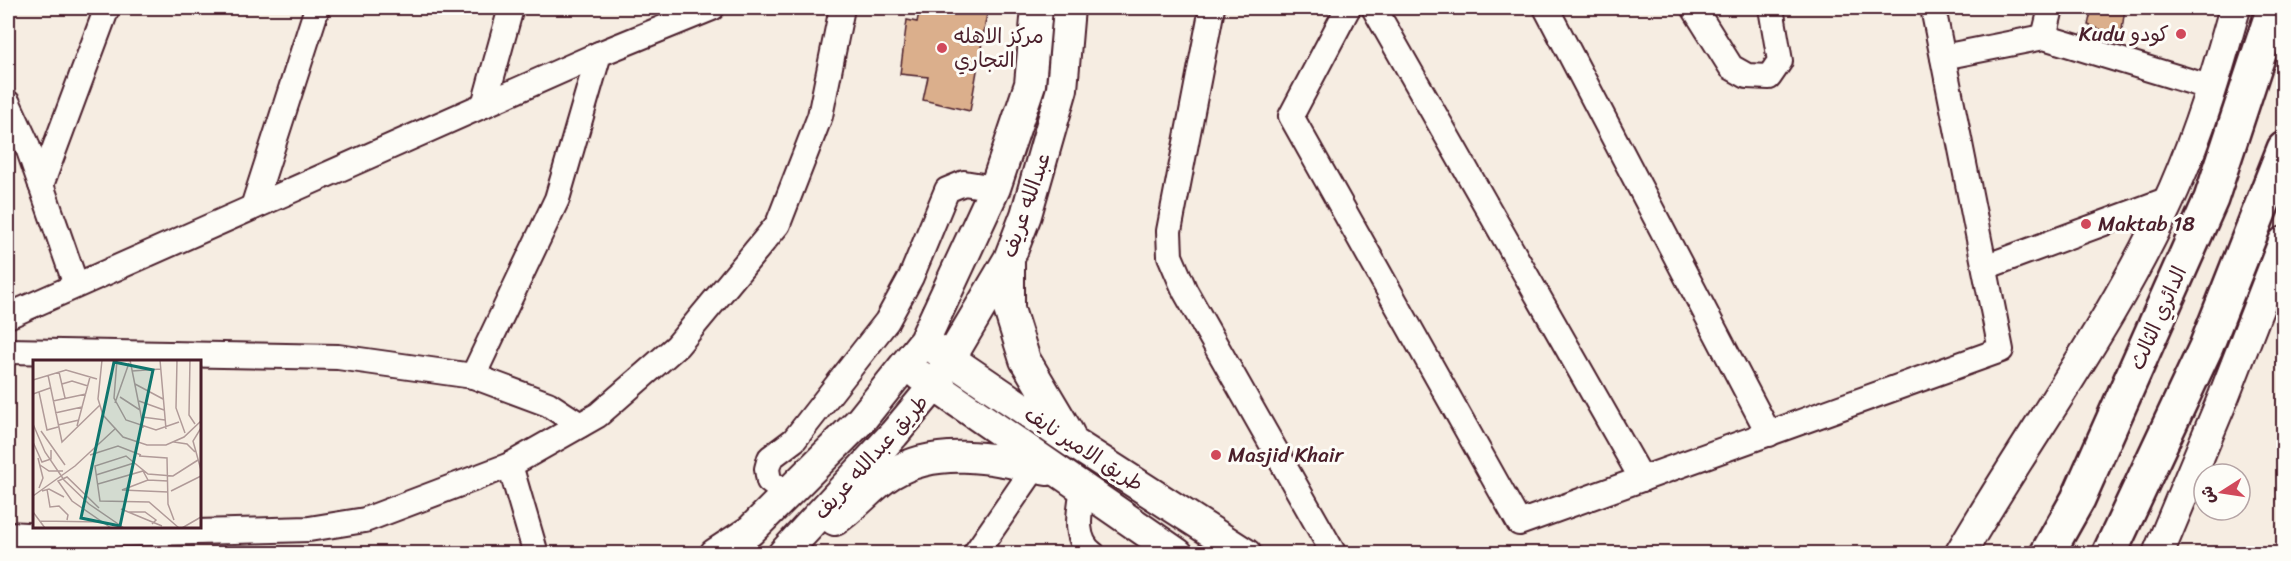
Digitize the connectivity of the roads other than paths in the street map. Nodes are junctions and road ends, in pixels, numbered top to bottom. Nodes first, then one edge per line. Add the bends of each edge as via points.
1 (107, 8) edge
2 (317, 8) edge
3 (511, 8) edge
4 (842, 8) edge
5 (1037, 8) edge
6 (1070, 8) edge
7 (1212, 8) edge
8 (1348, 8) edge
9 (1374, 8) edge
10 (1546, 8) edge
11 (1694, 8) edge
12 (1771, 8) edge
13 (1933, 8) edge
14 (2051, 8) edge
15 (2235, 8) edge
16 (2274, 8) edge
17 (702, 9) edge
18 (2044, 37) junction
19 (599, 54) junction
20 (1942, 57) junction
21 (2212, 88) junction
22 (8, 103) edge
23 (484, 105) junction
24 (2283, 149) edge
25 (41, 185) junction
26 (995, 188) junction
27 (2169, 199) junction
28 (253, 207) junction
29 (2283, 242) edge
30 (1009, 259) junction
31 (1985, 267) junction
32 (76, 285) junction
33 (8, 316) edge
34 (924, 341) junction
35 (8, 351) edge
36 (951, 360) junction
37 (907, 366) junction
38 (473, 376) junction
39 (934, 386) junction
40 (580, 425) junction
41 (1769, 434) junction
42 (1075, 444) junction
43 (510, 465) junction
44 (1060, 476) junction
45 (1642, 479) junction
46 (786, 494) junction
47 (8, 534) edge
48 (1954, 550) edge
49 (536, 554) edge
50 (715, 554) edge
51 (783, 554) edge
52 (975, 554) edge
53 (1093, 554) edge
54 (1178, 554) edge
55 (1246, 554) edge
56 (1334, 554) edge
57 (2047, 554) edge
58 (2109, 554) edge
59 (2158, 554) edge

1 - 25 street
2 - 28 street
3 - 23 street
4 - 40 street via 820,116 777,224 677,346
5 - 26 main road, عبدالله عريف via 1030,84
6 - 30 main road, عبدالله عريف via 1062,89 1026,215
7 - 56 street via 1169,231 1170,256 1185,291
8 - 45 street via 1291,116 1520,523
9 - 45 street
10 - 41 street
11 - 12 street via 1731,67 1747,76 1769,77 1780,60
13 - 20 street
14 - 18 street
15 - 21 main road
16 - 57 highway, الدائري الثالث via 2211,199 2078,499
17 - 19 street
18 - 20 street
18 - 21 street
19 - 23 street
19 - 38 street via 557,199
20 - 31 street
21 - 27 main road
22 - 25 street
23 - 28 street
24 - 58 highway via 2206,347
25 - 32 street
26 - 34 main road, عبدالله عريف
26 - 46 street via 964,183 947,190 911,277 887,321 794,440 770,458 766,469 769,481
27 - 31 street
27 - 48 main road via 2102,327
28 - 32 street
29 - 59 main road
30 - 36 main road, عبدالله عريف
30 - 42 main road via 1009,309 1025,360
31 - 41 street via 2001,350
32 - 33 street
34 - 36 main road, طريق الامير نايف
34 - 37 main road, طريق عبدالله عريف
35 - 38 street via 338,357
36 - 39 main road, عبدالله عريف
36 - 42 main road, طريق الامير نايف
37 - 39 main road, طريق الامير نايف
37 - 46 main road via 861,420
38 - 40 street via 548,404
39 - 44 main road, طريق الامير نايف
39 - 51 main road, طريق عبدالله عريف
40 - 43 street
41 - 45 street
42 - 55 main road, طريق الامير نايف
43 - 47 street via 364,520 309,529
43 - 49 street
44 - 51 main road via 962,456 915,462 890,475 842,515
44 - 52 street
44 - 53 street via 1087,549
44 - 54 main road, طريق الامير نايف
46 - 50 main road via 750,531

